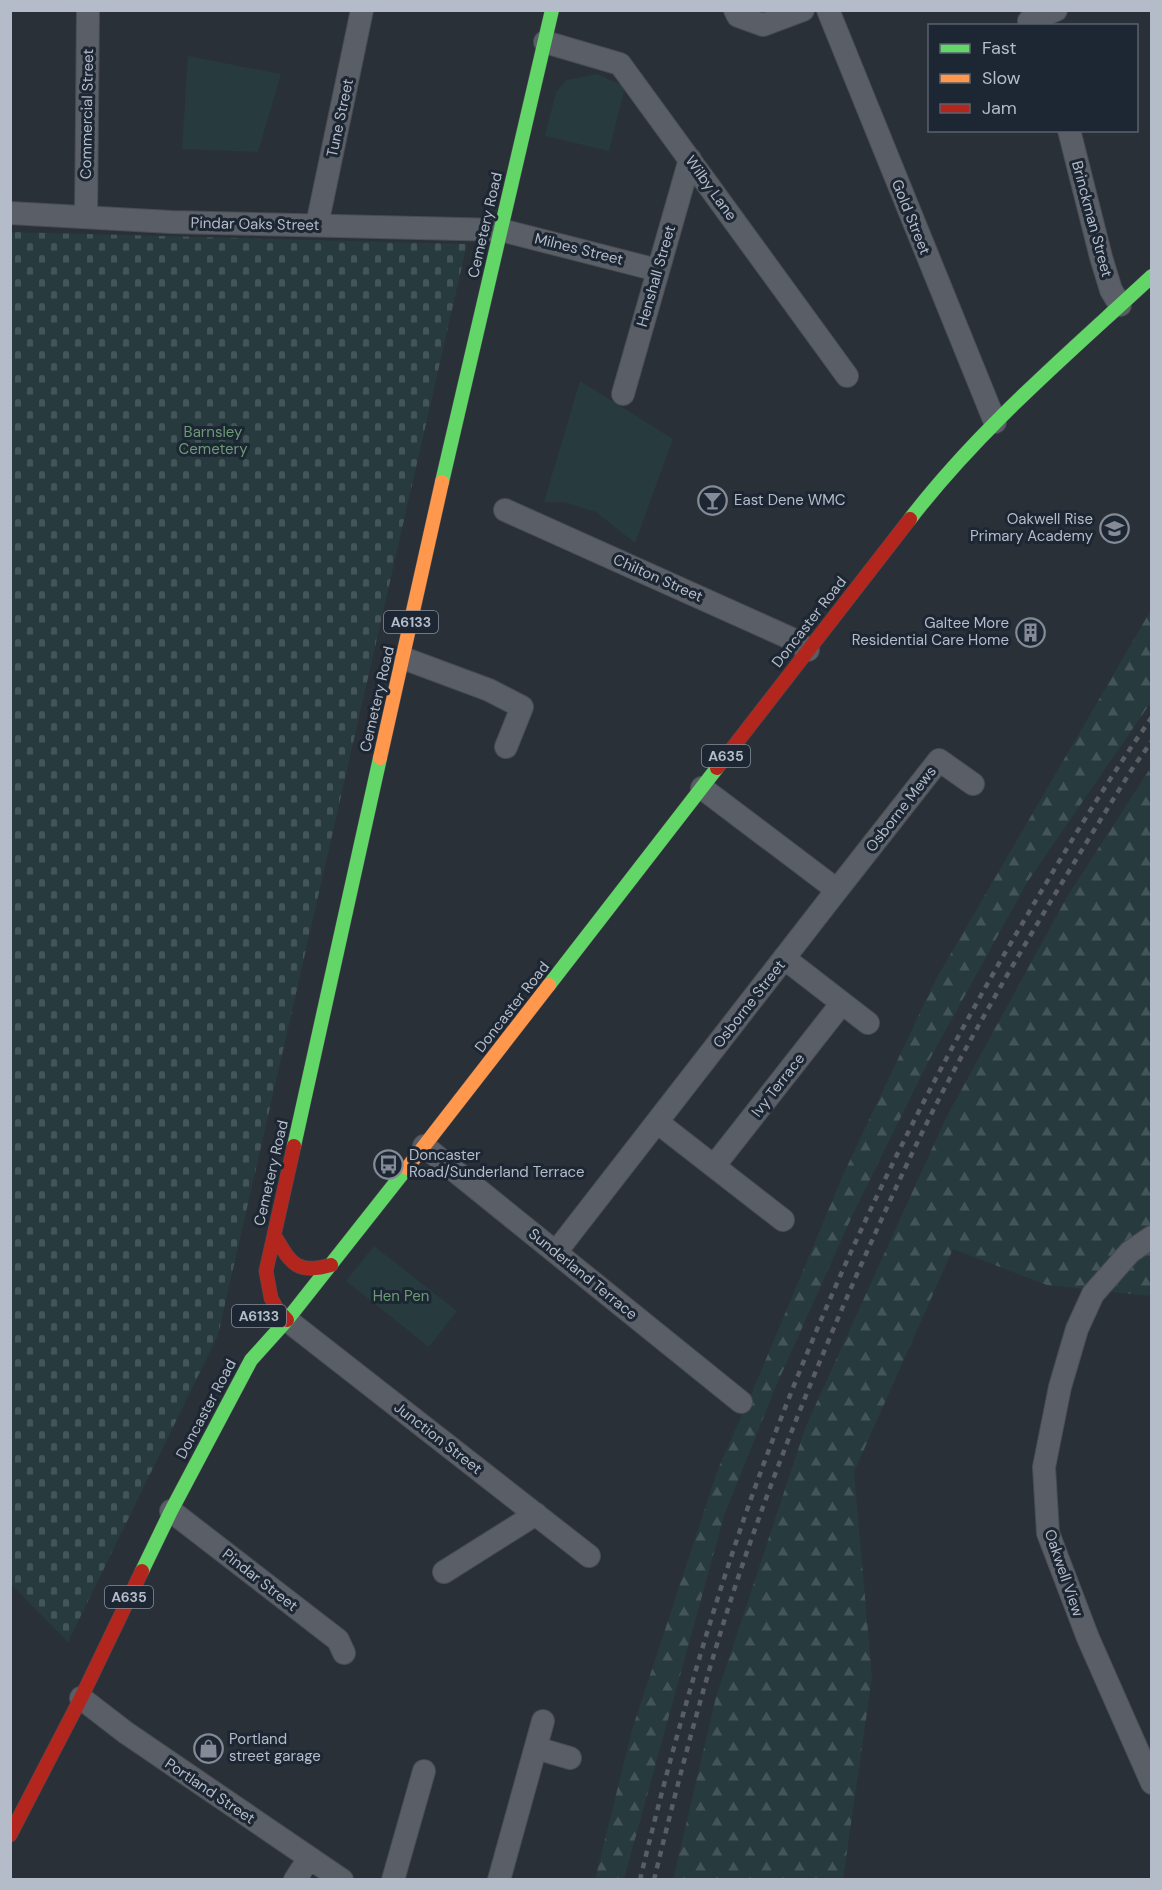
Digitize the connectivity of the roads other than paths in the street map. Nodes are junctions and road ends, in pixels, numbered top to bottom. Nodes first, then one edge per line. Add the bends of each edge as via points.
1 (88, 10) edge
2 (362, 10) edge
3 (552, 10) edge
4 (735, 10) edge
5 (804, 10) edge
6 (828, 10) edge
7 (1056, 10) edge
8 (1028, 19) edge
9 (545, 42) junction
10 (1070, 132) edge
11 (690, 159) junction
12 (10, 213) edge
13 (86, 217) junction
14 (317, 225) junction
15 (501, 230) junction
16 (657, 270) junction
17 (1152, 276) edge
18 (1120, 305) junction
19 (847, 376) dead end
20 (623, 394) dead end
21 (995, 422) junction
22 (505, 510) dead end
23 (808, 650) junction
24 (404, 658) junction
25 (506, 747) dead end
26 (973, 784) dead end
27 (702, 788) junction
28 (837, 890) junction
29 (784, 958) junction
30 (842, 1003) junction
31 (868, 1023) dead end
32 (657, 1122) junction
33 (424, 1146) junction
34 (714, 1166) junction
35 (783, 1220) dead end
36 (274, 1235) junction
37 (1152, 1237) edge
38 (556, 1252) junction
39 (331, 1265) junction
40 (266, 1271) junction
41 (261, 1305) dead end
42 (286, 1320) junction
43 (255, 1338) dead end
44 (251, 1360) junction
45 (741, 1402) dead end
46 (171, 1511) junction
47 (536, 1515) junction
48 (589, 1556) dead end
49 (444, 1572) dead end
50 (344, 1653) dead end
51 (81, 1698) junction
52 (543, 1721) dead end
53 (536, 1748) junction
54 (570, 1758) dead end
55 (424, 1771) dead end
56 (1152, 1783) edge
57 (10, 1835) edge
58 (309, 1858) junction
59 (295, 1880) edge
60 (342, 1880) edge
61 (393, 1880) edge
62 (499, 1880) edge

1 - 13 street, Commercial Street
2 - 14 street, Tune Street
3 - 9 highway, Cemetery Road / A6133
4 - 5 street via 738,16 763,26
6 - 21 street, Gold Street
7 - 8 street
9 - 11 street, Wilby Lane via 620,64
9 - 15 highway, Cemetery Road / A6133
10 - 18 street, Brinckman Street via 1101,257
11 - 16 street, Henshall Street
11 - 19 street, Wilby Lane
12 - 13 street, Pindar Oaks Street
13 - 14 street, Pindar Oaks Street
14 - 15 street, Pindar Oaks Street
15 - 16 street, Milnes Street
15 - 24 highway, Cemetery Road / A6133
16 - 20 street, Henshall Street
17 - 18 highway, Doncaster Road / A635
18 - 21 highway, Doncaster Road / A635
21 - 23 highway, Doncaster Road / A635 via 920,504
22 - 23 street, Chilton Street via 792,639
23 - 27 highway, Doncaster Road / A635
24 - 25 street via 489,690 522,707
24 - 36 highway, Cemetery Road / A6133
26 - 28 street, Osborne Mews via 939,760
27 - 28 street
27 - 33 highway, Doncaster Road / A635
28 - 29 street, Osborne Street
29 - 30 street
29 - 32 street, Osborne Street
30 - 31 street
30 - 34 street, Ivy Terrace
32 - 34 street
32 - 38 street, Osborne Street
33 - 38 street, Sunderland Terrace
33 - 39 highway, Doncaster Road / A635
34 - 35 street
36 - 39 highway via 297,1265 312,1270
36 - 40 highway, Cemetery Road / A6133
37 - 56 street, Oakwell View via 1130,1252 1093,1294 1077,1329 1044,1467 1048,1533 1088,1638
38 - 45 street, Sunderland Terrace
39 - 42 highway, Doncaster Road / A635
40 - 41 highway, A6133
40 - 42 highway, Cemetery Road / A6133 via 269,1297
42 - 44 highway, Doncaster Road / A635
42 - 47 street, Junction Street
43 - 44 highway, A6133
44 - 46 highway, Doncaster Road / A635
46 - 50 street, Pindar Street via 338,1640
46 - 51 highway, Doncaster Road / A635
47 - 48 street, Junction Street
47 - 49 street
51 - 57 highway, Doncaster Road / A635
51 - 58 street, Portland Street
52 - 53 street
53 - 54 street
53 - 62 street
55 - 61 street
58 - 59 street
58 - 60 street, Portland Street

